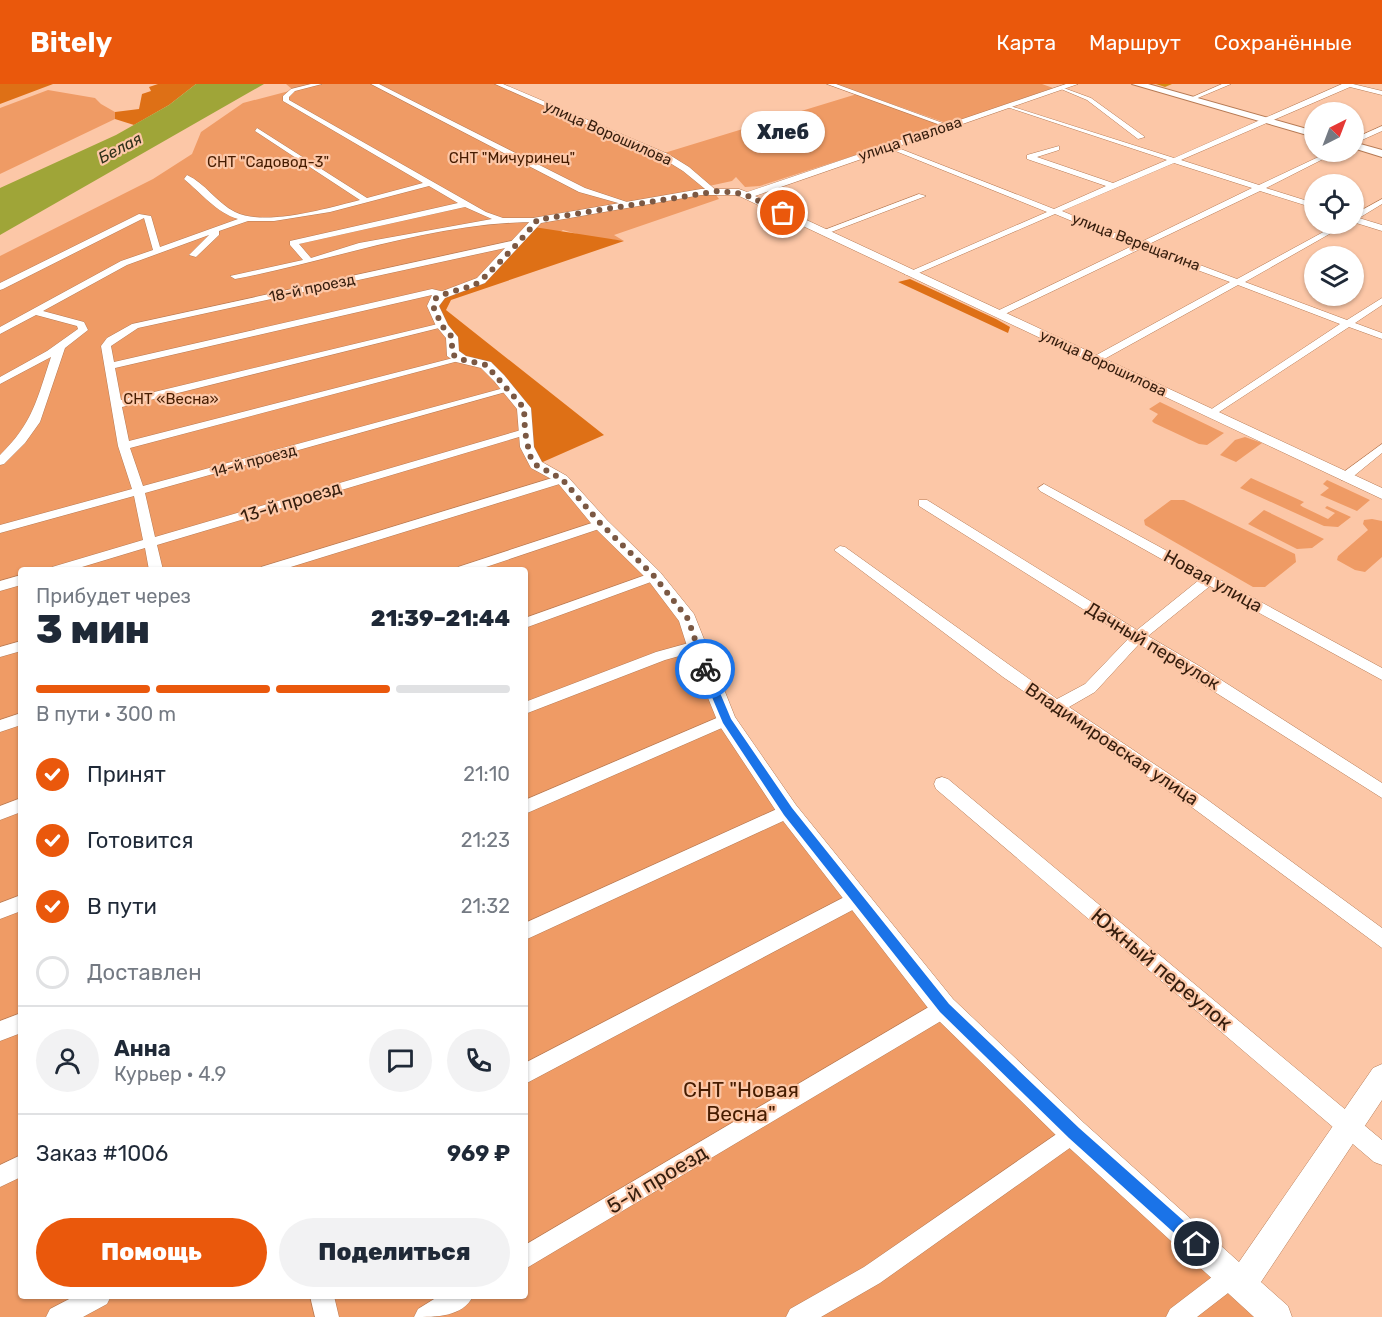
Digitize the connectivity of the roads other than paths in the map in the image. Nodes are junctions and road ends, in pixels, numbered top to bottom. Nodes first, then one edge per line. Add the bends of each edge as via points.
1 (319, 84) edge
2 (374, 84) edge
3 (498, 84) edge
4 (830, 84) edge
5 (1074, 84) edge
6 (1137, 84) edge
7 (1228, 84) edge
8 (1347, 85) edge
9 (1063, 88) junction
10 (1382, 93) edge
11 (1191, 99) junction
12 (1009, 106) junction
13 (1263, 120) junction
14 (948, 126) junction
15 (1382, 128) edge
16 (257, 130) dead end
17 (1304, 131) edge
18 (1141, 137) dead end
19 (1364, 138) edge
20 (891, 146) junction
21 (1056, 148) dead end
22 (1364, 148) edge
23 (1382, 154) edge
24 (1173, 159) junction
25 (1313, 162) edge
26 (187, 177) dead end
27 (431, 183) junction
28 (1113, 186) junction
29 (1258, 188) junction
30 (713, 191) junction
31 (747, 195) junction
32 (921, 196) dead end
33 (364, 199) junction
34 (1382, 201) edge
35 (1304, 203) edge
36 (466, 204) junction
37 (629, 204) junction
38 (1057, 211) junction
39 (1364, 212) edge
40 (245, 219) junction
41 (502, 220) junction
42 (537, 220) junction
43 (1364, 222) edge
44 (1382, 228) edge
45 (823, 232) junction
46 (1324, 234) edge
47 (516, 243) junction
48 (1138, 245) junction
49 (157, 250) junction
50 (193, 255) dead end
51 (308, 260) junction
52 (909, 273) junction
53 (235, 276) dead end
54 (1236, 281) junction
55 (0, 287) edge
56 (444, 293) junction
57 (1382, 301) edge
58 (35, 312) junction
59 (998, 314) junction
60 (1348, 323) junction
61 (442, 326) junction
62 (0, 332) edge
63 (1382, 336) edge
64 (60, 347) junction
65 (460, 359) junction
66 (1095, 360) junction
67 (108, 367) junction
68 (0, 381) edge
69 (508, 390) junction
70 (116, 405) junction
71 (1209, 414) junction
72 (525, 432) junction
73 (124, 446) junction
74 (1382, 447) edge
75 (0, 462) edge
76 (1345, 477) junction
77 (562, 479) junction
78 (1044, 488) dead end
79 (139, 493) junction
80 (1382, 494) edge
81 (923, 503) dead end
82 (601, 524) junction
83 (0, 529) edge
84 (149, 544) junction
85 (840, 550) dead end
86 (68, 567) edge
87 (155, 567) edge
88 (276, 567) edge
89 (473, 567) edge
90 (654, 576) junction
91 (1209, 579) junction
92 (18, 581) edge
93 (0, 586) edge
94 (528, 621) edge
95 (1139, 636) junction
96 (696, 646) junction
97 (18, 647) edge
98 (0, 652) edge
99 (1382, 675) edge
100 (1059, 705) junction
101 (528, 707) edge
102 (18, 720) edge
103 (726, 720) junction
104 (0, 726) edge
105 (942, 784) dead end
106 (1382, 791) edge
107 (18, 806) edge
108 (528, 806) edge
109 (788, 811) junction
110 (0, 813) edge
111 (856, 899) junction
112 (18, 904) edge
113 (0, 911) edge
114 (528, 931) edge
115 (1382, 939) edge
116 (944, 1008) junction
117 (18, 1024) edge
118 (0, 1031) edge
119 (528, 1072) edge
120 (1382, 1077) edge
121 (1350, 1128) junction
122 (1074, 1133) junction
123 (1382, 1154) edge
124 (18, 1167) edge
125 (0, 1176) edge
126 (528, 1256) edge
127 (1237, 1279) junction
128 (93, 1299) edge
129 (323, 1299) edge
130 (456, 1299) edge
131 (58, 1317) edge
132 (327, 1317) edge
133 (426, 1317) edge
134 (798, 1317) edge
135 (1178, 1317) edge
136 (1277, 1317) edge

1 - 27 street via 293,90 286,96 288,103
2 - 37 street via 582,190
3 - 30 street, улица Ворошилова via 665,156
4 - 14 street
5 - 9 street, улица Павлова
6 - 11 main road
7 - 11 street
8 - 10 street
8 - 13 street
9 - 12 street, улица Павлова
9 - 18 street via 1089,99
11 - 13 main road
12 - 14 street, улица Павлова
12 - 24 street
13 - 17 main road
13 - 24 street
14 - 20 street, улица Павлова
15 - 19 street
16 - 33 street
20 - 31 street, улица Павлова
20 - 38 street, улица Верещагина
21 - 28 street via 1030,157
22 - 23 main road
24 - 28 street
24 - 29 street
25 - 29 street
26 - 40 street via 224,208
27 - 33 street
27 - 36 street
28 - 38 street
29 - 35 street
29 - 48 street
30 - 31 street
30 - 37 street
31 - 45 street, улица Ворошилова
32 - 45 street
33 - 40 street via 278,219
34 - 39 street
36 - 41 street
36 - 51 street via 293,243
37 - 42 street
38 - 48 street, улица Верещагина
38 - 52 street
40 - 49 street
40 - 50 street via 213,234
41 - 42 street
41 - 51 street via 359,246
42 - 47 street
43 - 44 street
45 - 52 street, улица Ворошилова
46 - 54 street
47 - 56 street via 485,279
47 - 67 street, 18-й проезд via 135,326 106,346
48 - 54 street, улица Верещагина
48 - 59 street
49 - 55 street via 147,216 142,216
49 - 58 street via 124,263
51 - 53 street
52 - 59 street, улица Ворошилова
54 - 60 street, улица Верещагина
54 - 66 street
56 - 61 street via 433,306
56 - 67 street via 432,292
57 - 60 street
58 - 62 street
58 - 64 street via 81,324 83,330
59 - 66 street, улица Ворошилова
60 - 63 street, улица Верещагина
60 - 71 street
61 - 65 street via 452,337 452,354
61 - 70 street
64 - 68 street
64 - 75 street via 34,422
65 - 69 street via 486,365
65 - 73 street
66 - 71 street, улица Ворошилова
67 - 70 street
69 - 72 street via 524,408
69 - 79 street, 14-й проезд
70 - 73 street
71 - 76 street, улица Ворошилова
72 - 77 street via 536,465
72 - 84 street, 13-й проезд
73 - 79 street
74 - 76 street
76 - 80 street, улица Ворошилова
77 - 82 street
77 - 88 street
78 - 91 street, Новая улица
79 - 83 street, 14-й проезд
79 - 84 street
81 - 95 street, Дачный переулок
82 - 89 street
82 - 90 street
84 - 86 street, 13-й проезд
84 - 87 street
85 - 100 street, Владимировская улица via 1008,673
90 - 94 street
90 - 96 street via 688,619
91 - 95 street
91 - 99 street, Новая улица
92 - 93 street
95 - 100 street via 1090,688
95 - 106 street, Дачный переулок
96 - 101 street
96 - 103 street
97 - 98 street
100 - 115 street, Владимировская улица
102 - 104 street
103 - 108 street
103 - 109 street
105 - 121 street, Южный переулок
107 - 110 street
109 - 111 street
109 - 114 street
111 - 116 street
111 - 119 street
112 - 113 street
116 - 122 street
116 - 126 street, 5-й проезд
117 - 118 street
120 - 121 street
121 - 123 street, Южный переулок
121 - 127 street
122 - 127 street
122 - 134 street via 872,1275
124 - 125 street
127 - 135 street
127 - 136 street
128 - 131 street
129 - 132 street
130 - 133 street

